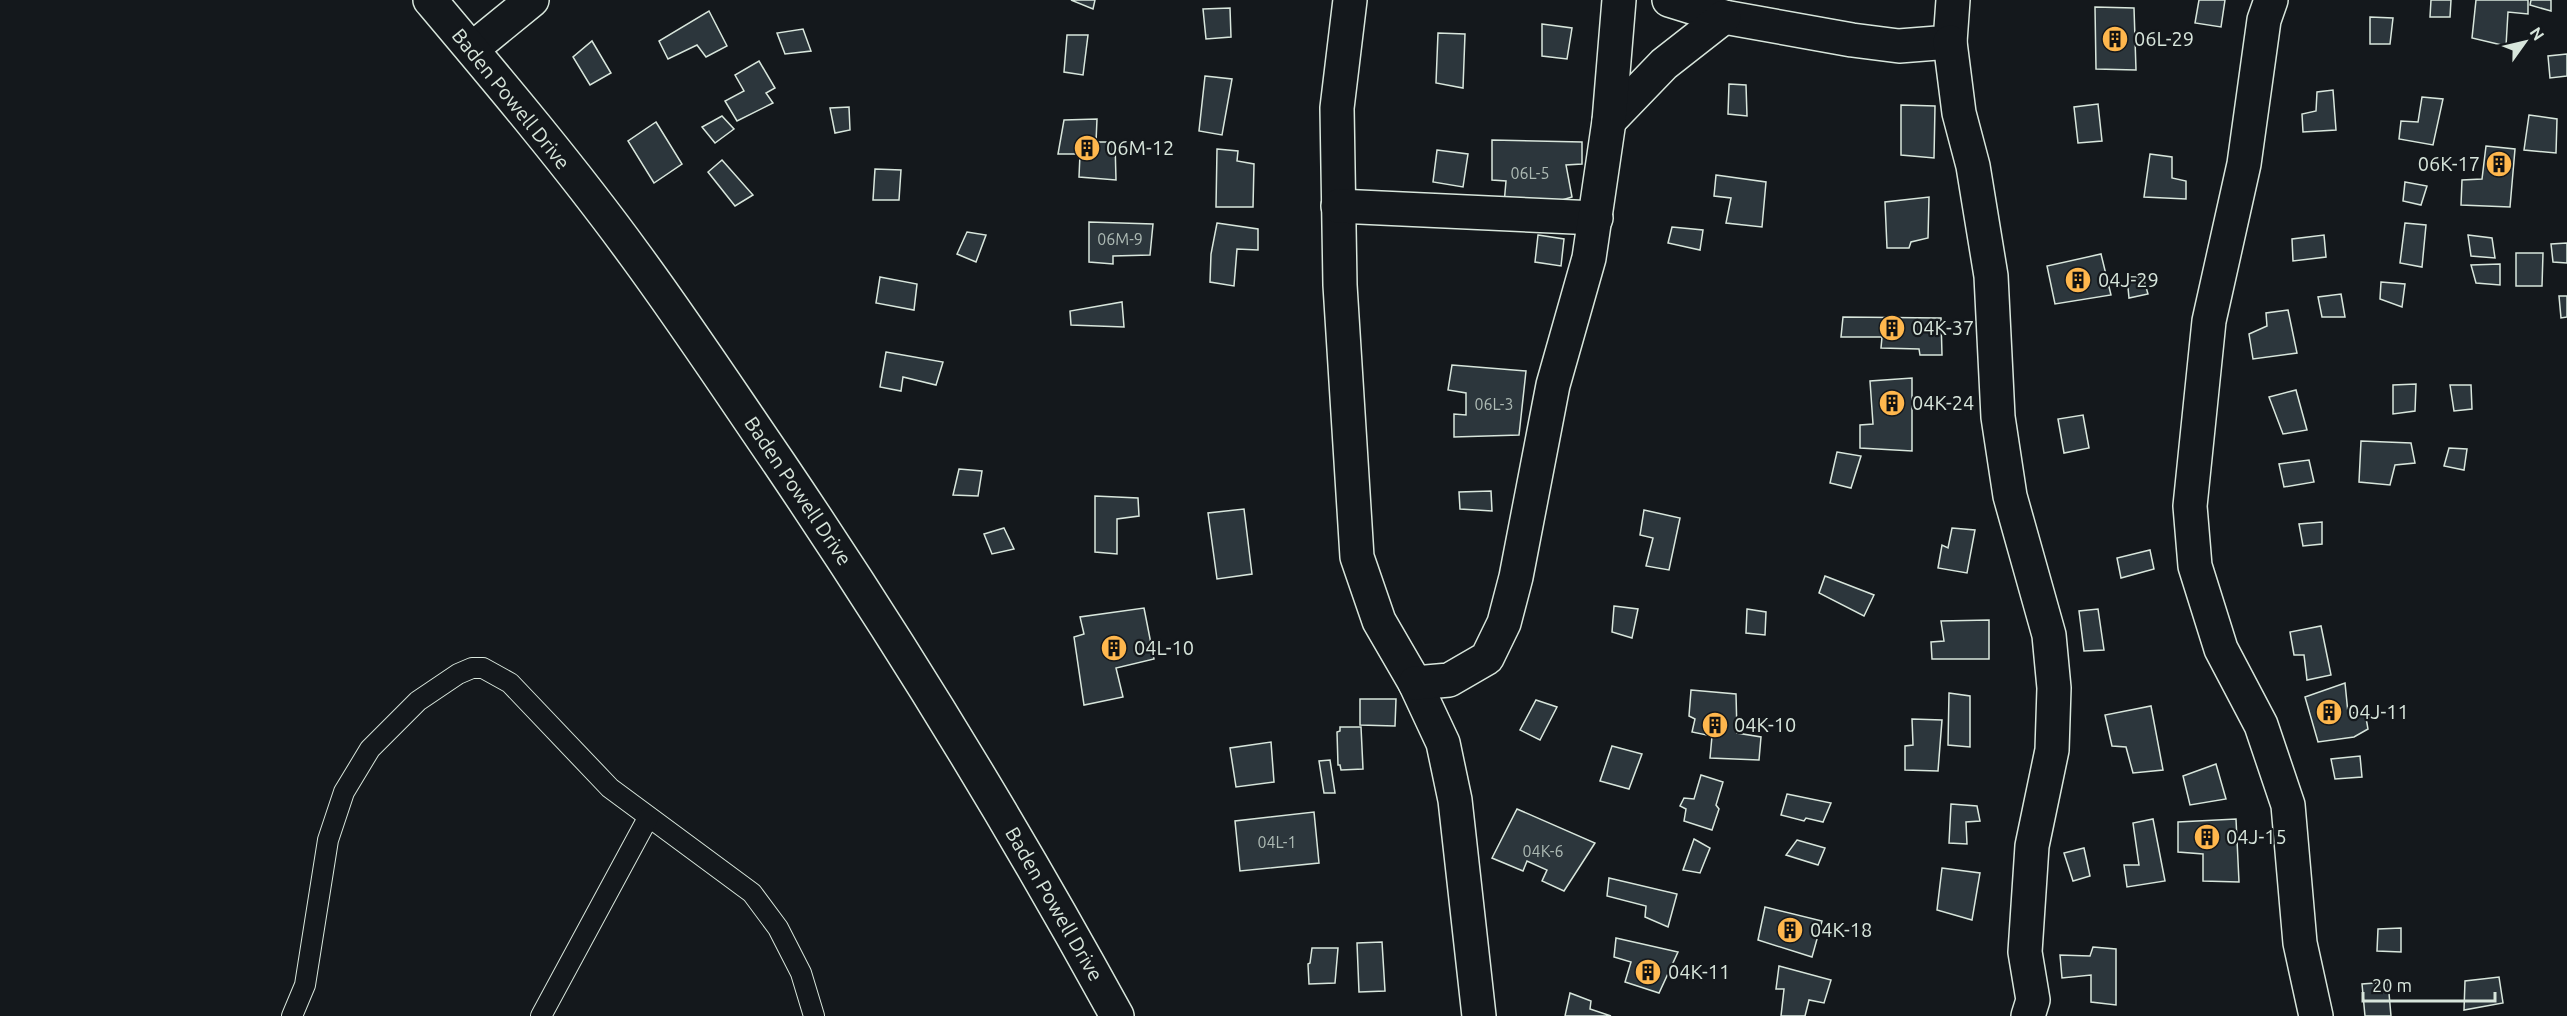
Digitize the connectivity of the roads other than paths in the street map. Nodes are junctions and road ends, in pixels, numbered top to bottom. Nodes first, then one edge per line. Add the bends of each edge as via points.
1 (430, 0) edge
2 (532, 0) edge
3 (1350, 0) edge
4 (1619, 0) edge
5 (1669, 0) edge
6 (1953, 0) edge
7 (2271, 0) edge
8 (1724, 16) junction
9 (1950, 42) junction
10 (472, 49) junction
11 (1609, 121) junction
12 (1338, 206) junction
13 (1596, 218) junction
14 (1415, 684) junction
15 (648, 818) junction
16 (2039, 1011) edge
17 (292, 1016) edge
18 (541, 1016) edge
19 (814, 1016) edge
20 (1117, 1016) edge
21 (1479, 1016) edge
22 (2316, 1016) edge

1 - 10 street, Baden Powell Drive
2 - 10 street
3 - 12 street via 1337,108
4 - 11 street
5 - 8 street
6 - 9 street
7 - 22 street via 2264,20 2244,164 2209,321 2190,506 2195,566 2221,649 2261,725 2288,805 2300,943
8 - 9 street via 1899,46
8 - 11 street via 1664,64
9 - 16 street via 1959,113 1973,166 1991,276 1998,417 2010,496 2049,635 2053,678 2052,750 2032,846 2025,952
10 - 20 street, Baden Powell Drive via 634,253 842,556 1050,893
11 - 13 street
12 - 13 street
12 - 14 street via 1357,557 1379,621
13 - 14 street via 1589,258 1553,385 1504,623 1487,658 1449,680
14 - 21 street via 1443,743 1455,800
15 - 17 lane via 610,788 510,683 483,668 458,674 418,701 370,749 344,792 328,840 305,985
15 - 18 lane
15 - 19 lane via 752,893 778,928 801,973

